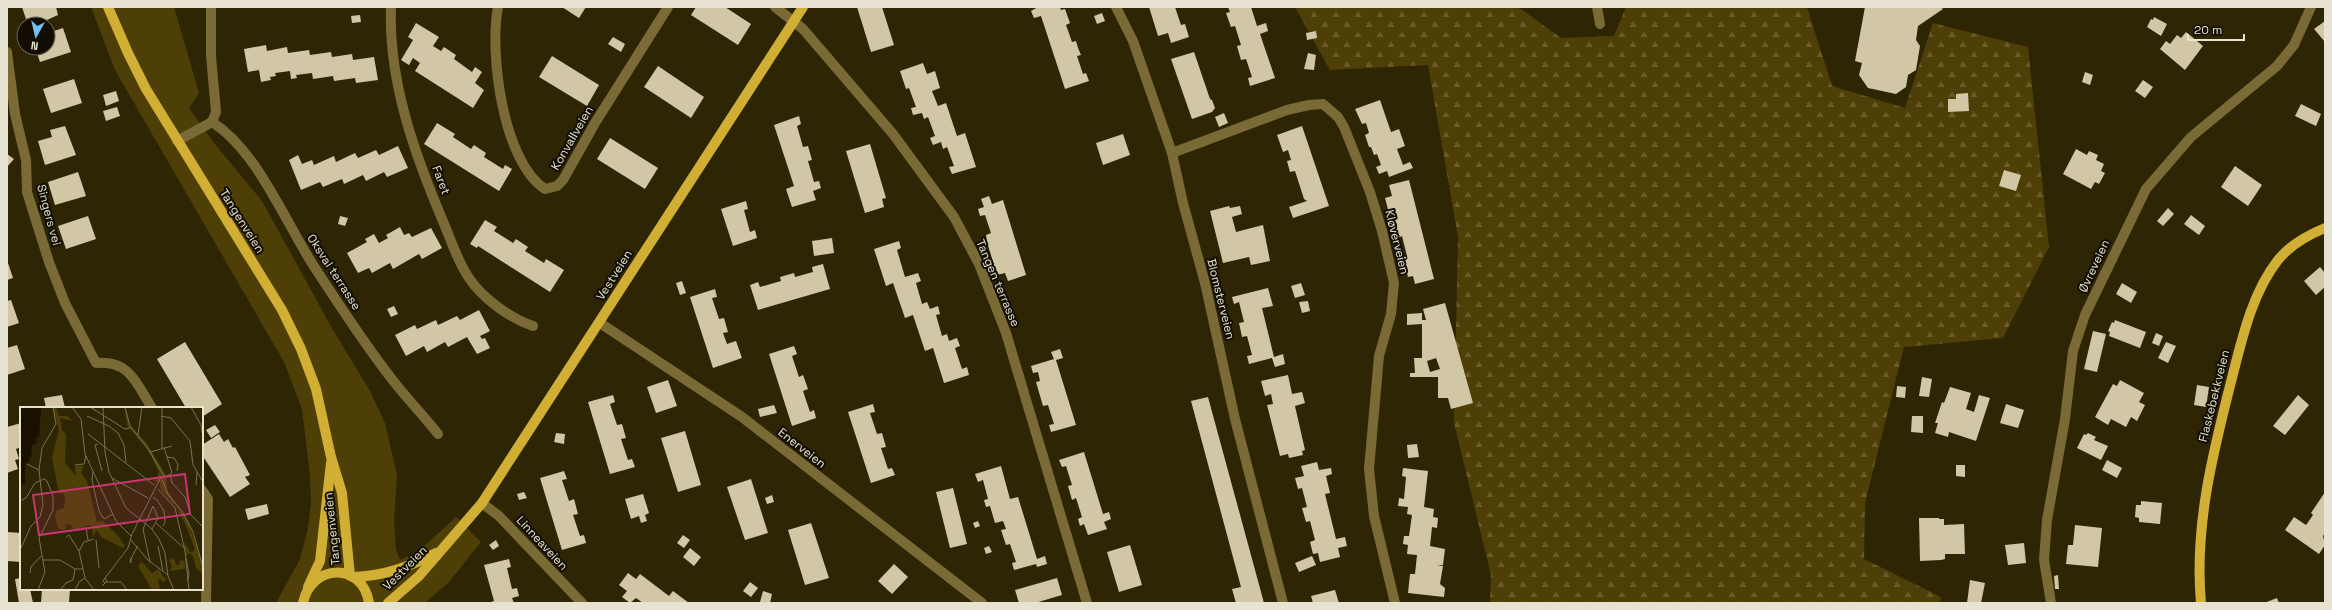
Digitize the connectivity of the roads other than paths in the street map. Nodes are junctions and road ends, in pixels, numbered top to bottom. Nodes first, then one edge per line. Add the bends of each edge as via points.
1 (108, 7) edge
2 (211, 7) edge
3 (392, 7) edge
4 (498, 7) edge
5 (668, 7) edge
6 (775, 7) edge
7 (803, 7) edge
8 (1116, 7) edge
9 (1597, 7) edge
10 (2311, 7) edge
11 (794, 21) junction
12 (1600, 24) dead end
13 (7, 52) edge
14 (212, 122) junction
15 (177, 141) junction
16 (1172, 153) junction
17 (2325, 228) edge
18 (600, 323) junction
19 (533, 326) dead end
20 (151, 407) edge
21 (438, 434) dead end
22 (331, 457) junction
23 (203, 492) edge
24 (482, 503) junction
25 (440, 552) junction
26 (352, 576) junction
27 (308, 587) junction
28 (206, 603) edge
29 (303, 603) edge
30 (369, 603) edge
31 (388, 603) edge
32 (582, 603) edge
33 (982, 603) edge
34 (1087, 603) edge
35 (1283, 603) edge
36 (1395, 603) edge
37 (2051, 603) edge
38 (2201, 603) edge

1 - 15 main road, Tangenveien via 128,53
2 - 14 street via 211,56 216,112
3 - 19 street, Faret via 392,43 399,90 422,166 460,261 468,278 489,298 516,320
4 - 5 street, Konvallveien via 494,46 498,88 518,154 532,177 545,189 557,186 562,180
6 - 11 street, Tangen terrasse
7 - 11 main road, Vestveien
8 - 16 street, Blomsterveien via 1133,41
9 - 12 street
10 - 37 street, Øvreveien via 2300,34 2288,53 2270,72 2191,137 2146,189 2085,315 2073,352 2065,419 2047,520 2044,560
11 - 18 main road, Vestveien
11 - 34 street, Tangen terrasse via 893,134 954,217 979,264 1006,333
13 - 20 street, Singers vei via 15,114 26,160 27,192 49,262 65,302 96,363 108,362 126,368
14 - 15 street
14 - 21 street, Oksval terrasse via 227,131 254,164 311,262 351,321 395,383
15 - 22 main road, Tangenveien via 282,310 301,349 316,389
16 - 35 street, Blomsterveien via 1205,283 1235,419
16 - 36 street, Kløverveien via 1287,110 1309,105 1322,104 1338,117 1344,127 1370,192 1394,283 1391,314 1379,356 1369,469 1374,516
17 - 38 main road, Flaskebekkveien via 2300,241 2279,259 2265,282 2248,320 2216,437 2206,492 2200,567
18 - 24 main road, Vestveien
18 - 33 street, Enerveien via 742,417
22 - 26 main road, Tangenveien via 342,493
22 - 27 main road, Tangenveien via 320,561
23 - 28 street via 208,499
24 - 25 main road, Vestveien
24 - 32 street, Linneaveien via 499,516
25 - 26 main road, Vestveien via 413,565 373,577
25 - 31 main road, Vestveien via 419,576
26 - 27 main road, Vestveien via 333,572 325,574
26 - 30 main road via 365,589
27 - 29 main road, Tangenveien

